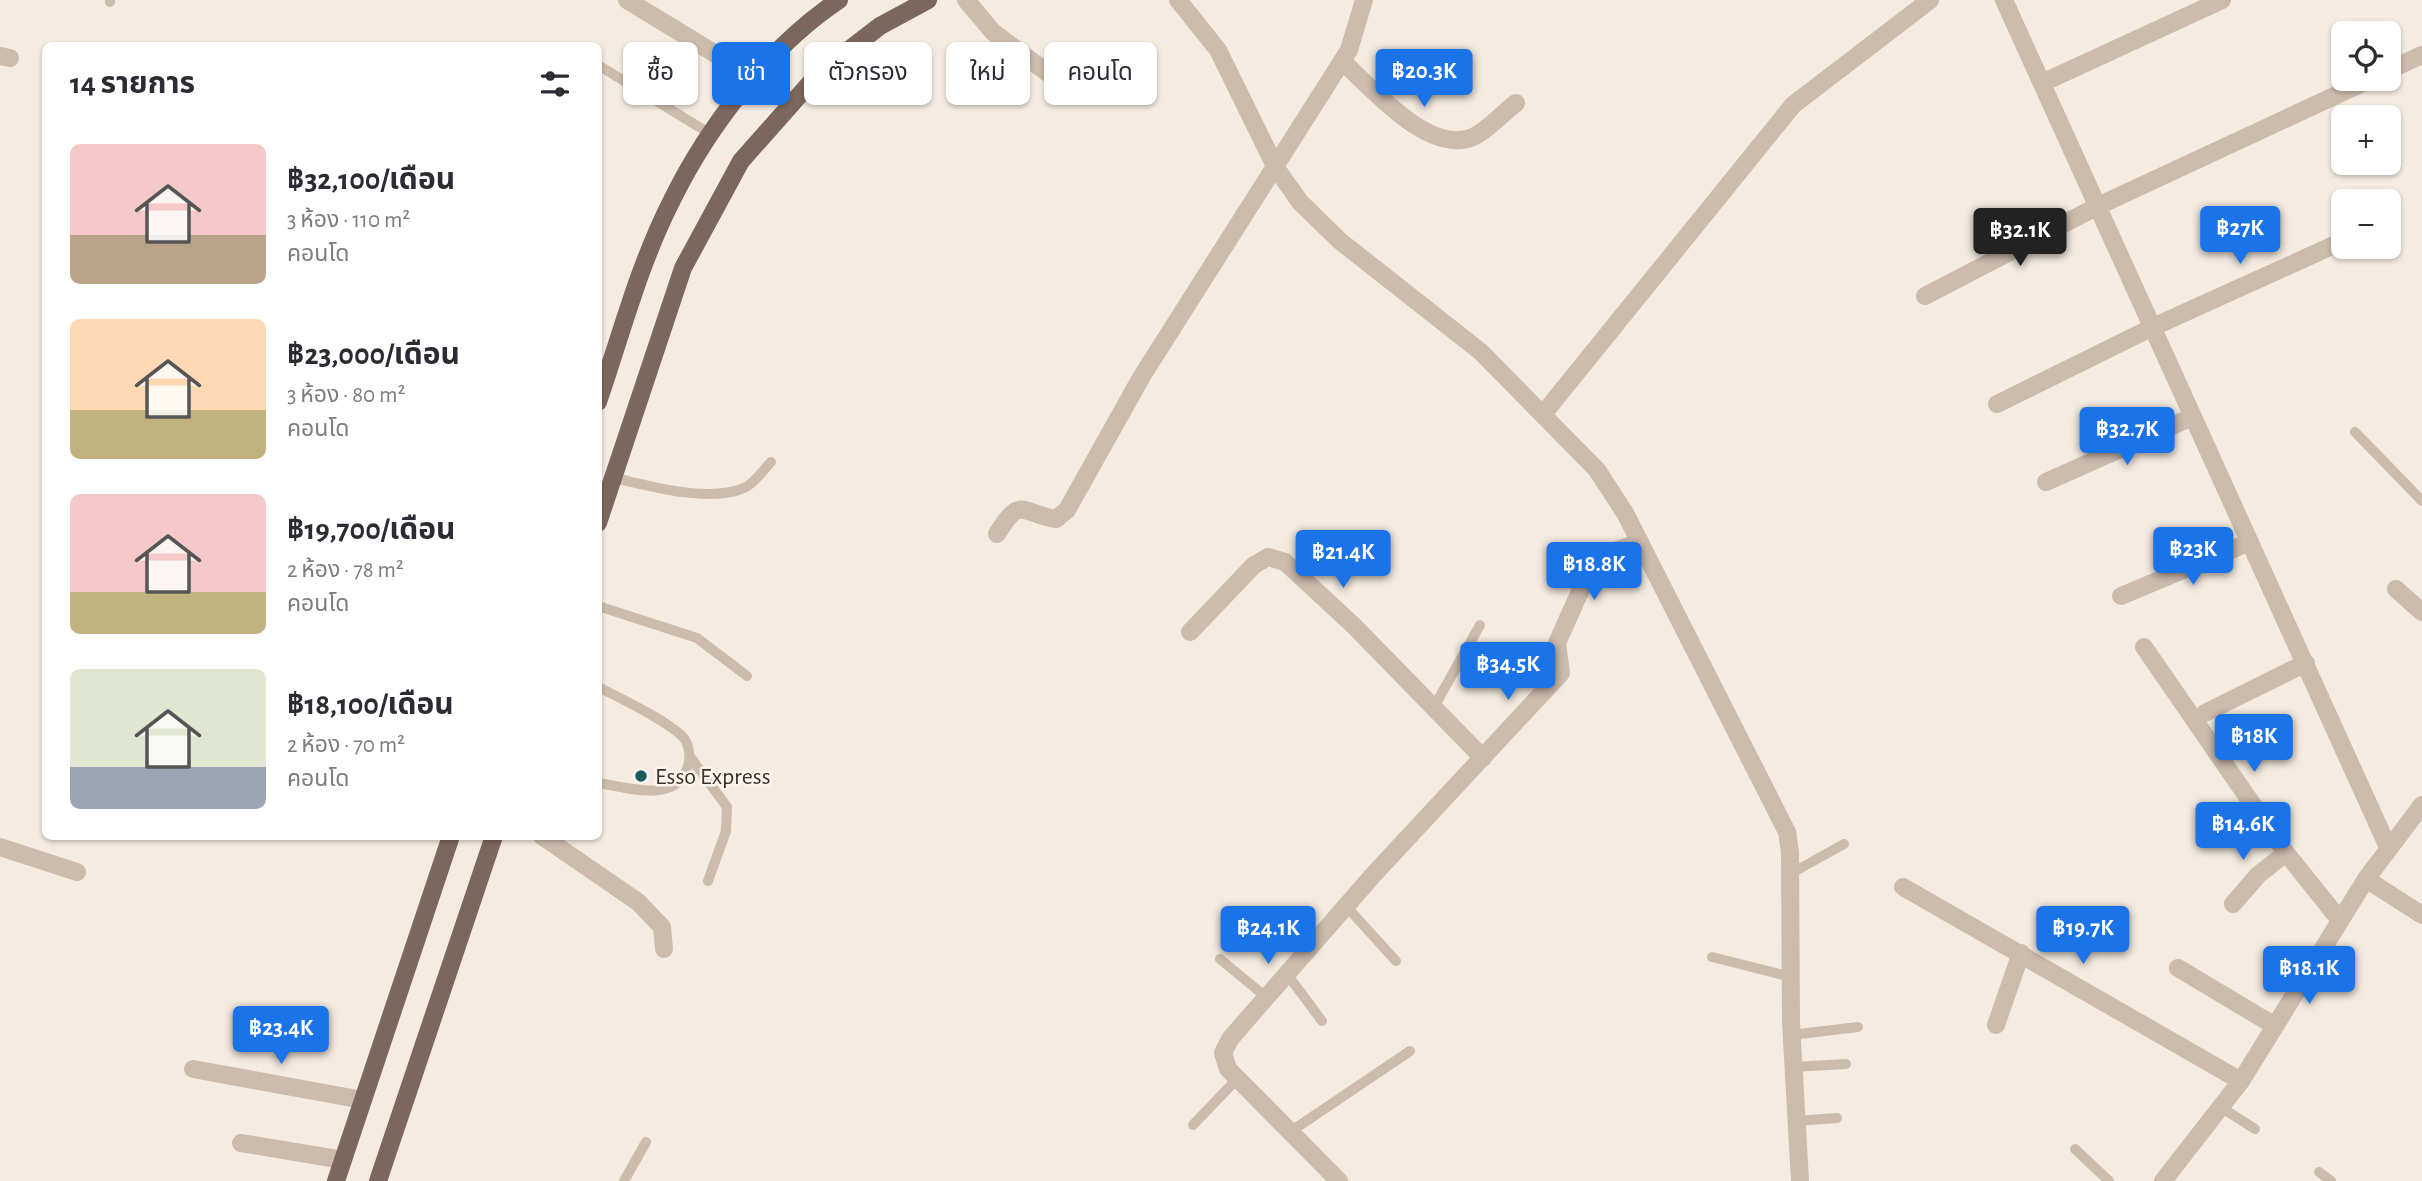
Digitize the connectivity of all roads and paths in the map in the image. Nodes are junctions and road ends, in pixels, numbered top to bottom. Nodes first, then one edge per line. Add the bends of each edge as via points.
1 (626, 0) edge
2 (839, 0) edge
3 (928, 0) edge
4 (966, 0) edge
5 (1178, 0) edge
6 (1364, 0) edge
7 (1930, 0) edge
8 (2004, 0) edge
9 (2222, 0) edge
10 (786, 42) edge
11 (712, 52) edge
12 (2422, 55) edge
13 (1342, 61) junction
14 (2401, 65) edge
15 (602, 67) edge
16 (1044, 70) edge
17 (2042, 83) junction
18 (2345, 91) edge
19 (1516, 103) dead end
20 (735, 105) edge
21 (712, 135) junction
22 (1276, 168) junction
23 (2098, 206) junction
24 (2331, 246) edge
25 (1925, 296) dead end
26 (2153, 327) junction
27 (602, 390) edge
28 (1997, 404) dead end
29 (1544, 413) junction
30 (2192, 417) junction
31 (2355, 432) dead end
32 (771, 462) dead end
33 (614, 478) junction
34 (2046, 482) dead end
35 (2422, 501) edge
36 (602, 512) edge
37 (997, 534) dead end
38 (1640, 542) junction
39 (2250, 542) junction
40 (2396, 589) dead end
41 (2121, 596) dead end
42 (602, 608) edge
43 (2422, 612) edge
44 (1480, 625) dead end
45 (1190, 632) dead end
46 (2144, 647) dead end
47 (2305, 663) junction
48 (747, 676) dead end
49 (602, 689) edge
50 (1434, 707) junction
51 (2206, 713) dead end
52 (691, 758) junction
53 (1483, 758) junction
54 (602, 784) edge
55 (2422, 805) edge
56 (450, 840) edge
57 (493, 840) edge
58 (548, 840) edge
59 (1844, 844) dead end
60 (2388, 847) junction
61 (1, 852) edge
62 (2286, 853) junction
63 (77, 872) dead end
64 (1790, 874) junction
65 (2365, 879) junction
66 (708, 881) dead end
67 (1903, 887) dead end
68 (2233, 904) dead end
69 (1346, 906) junction
70 (2422, 915) edge
71 (2339, 919) junction
72 (664, 949) dead end
73 (2021, 953) junction
74 (1712, 957) dead end
75 (1220, 959) dead end
76 (1396, 961) dead end
77 (2178, 968) dead end
78 (1287, 974) junction
79 (1791, 977) junction
80 (1266, 997) junction
81 (1322, 1021) dead end
82 (1996, 1025) dead end
83 (2274, 1026) junction
84 (1858, 1027) dead end
85 (1791, 1035) junction
86 (1410, 1051) dead end
87 (1846, 1065) dead end
88 (1793, 1068) junction
89 (192, 1069) dead end
90 (1237, 1079) junction
91 (2241, 1081) junction
92 (363, 1100) junction
93 (2222, 1108) junction
94 (1837, 1118) dead end
95 (1796, 1121) junction
96 (1193, 1125) dead end
97 (2255, 1129) dead end
98 (1290, 1132) junction
99 (646, 1142) dead end
100 (241, 1143) dead end
101 (2075, 1149) dead end
102 (343, 1160) junction
103 (2319, 1172) dead end
104 (336, 1181) edge
105 (378, 1181) edge
106 (624, 1181) edge
107 (1339, 1181) edge
108 (1800, 1181) edge
109 (2109, 1181) edge
110 (2162, 1181) edge
111 (2331, 1181) edge

1 - 11 street
2 - 10 main road
3 - 33 main road via 880,26 819,73 741,161 683,268
4 - 16 street via 993,32
5 - 22 street via 1218,50
6 - 13 street
7 - 29 street via 1793,105
8 - 17 street
9 - 17 street
12 - 14 street
13 - 19 street via 1411,124 1434,135 1473,137
13 - 22 street
15 - 21 lane
17 - 23 street
18 - 23 street
20 - 21 main road
21 - 27 main road via 671,201 652,245
22 - 29 street via 1300,202 1340,241 1482,352
22 - 37 street via 1142,376 1067,510 1056,519 1017,509 1009,513
23 - 25 street
23 - 26 street
24 - 26 street
26 - 28 street
26 - 30 street
29 - 38 street via 1597,470
30 - 34 street
30 - 39 street
31 - 35 lane
32 - 33 lane via 746,488 724,493 670,491
33 - 36 main road
38 - 53 street via 1595,558 1557,643 1560,673
38 - 64 street via 1779,812 1787,832
39 - 41 street
39 - 47 street
40 - 43 street
42 - 48 lane via 697,638
44 - 50 lane
45 - 50 street via 1268,556 1295,571
46 - 62 street
47 - 51 street
47 - 60 street
49 - 52 lane via 684,737
50 - 53 street
52 - 54 lane via 686,775 673,787 656,792
52 - 66 lane via 727,807 726,831
53 - 69 street
55 - 60 street
56 - 92 main road
57 - 105 main road
58 - 72 street via 638,902 662,927
59 - 64 lane
60 - 65 street
61 - 63 street
62 - 68 street via 2258,875
62 - 71 street
64 - 79 street
65 - 70 street
65 - 71 street
67 - 73 street
69 - 76 lane
69 - 78 street
71 - 83 street
73 - 82 street
73 - 91 street
74 - 79 lane
75 - 80 lane
77 - 83 street
78 - 80 street
78 - 81 lane
79 - 85 street
80 - 90 street via 1223,1053
83 - 91 street
84 - 85 lane
85 - 88 street
86 - 98 lane
87 - 88 lane
88 - 95 street
89 - 92 street
90 - 96 lane
90 - 98 street
91 - 93 street
92 - 102 main road
93 - 97 lane
93 - 110 street
94 - 95 lane
95 - 108 street
98 - 107 street
99 - 106 lane
100 - 102 street
101 - 109 lane
102 - 104 main road
103 - 111 lane

